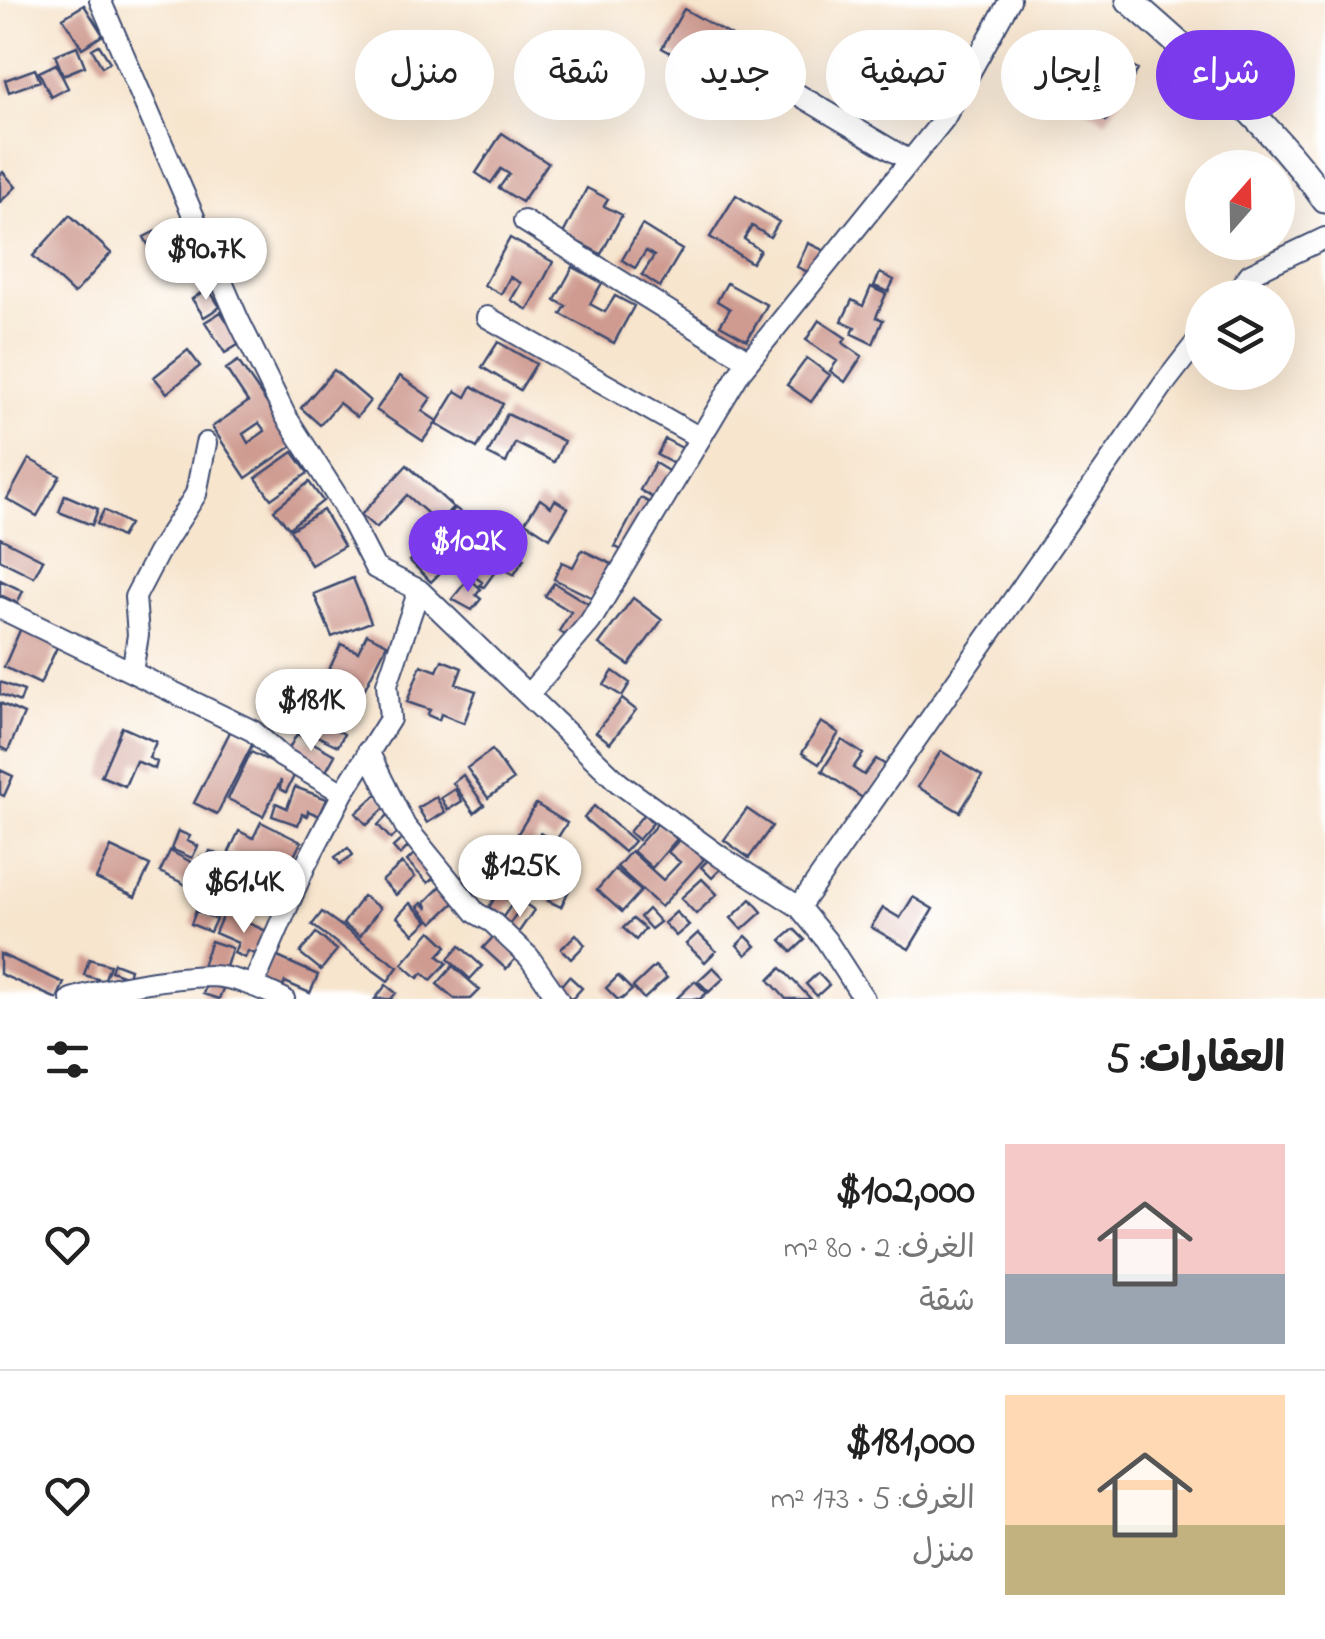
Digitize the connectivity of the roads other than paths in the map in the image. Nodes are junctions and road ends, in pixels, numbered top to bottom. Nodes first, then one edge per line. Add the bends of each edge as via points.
1 (100, 0) edge
2 (1010, 0) edge
3 (1129, 0) edge
4 (806, 99) edge
5 (910, 160) junction
6 (1325, 200) edge
7 (524, 221) dead end
8 (1325, 238) edge
9 (1246, 280) edge
10 (488, 318) dead end
11 (1185, 357) edge
12 (749, 360) junction
13 (700, 438) junction
14 (206, 443) dead end
15 (418, 590) junction
16 (2, 613) edge
17 (132, 672) junction
18 (528, 695) junction
19 (368, 751) junction
20 (342, 793) junction
21 (800, 907) junction
22 (253, 986) junction
23 (71, 999) edge
24 (284, 999) edge
25 (558, 999) edge
26 (864, 999) edge

1 - 15 street via 285,415 376,568
2 - 5 street via 944,119
3 - 6 street via 1247,110
4 - 5 street
5 - 12 street
7 - 12 street
8 - 9 street
10 - 13 street
11 - 21 street
12 - 13 street
13 - 18 street via 590,622
14 - 17 street via 196,494 135,597
15 - 18 street
15 - 19 street via 387,684 390,719
16 - 17 street
17 - 20 street via 254,731 282,757
18 - 21 street via 619,783
19 - 20 street
19 - 25 street via 405,826 476,913 529,957
20 - 22 street
21 - 26 street
22 - 23 street via 212,976
22 - 24 street

